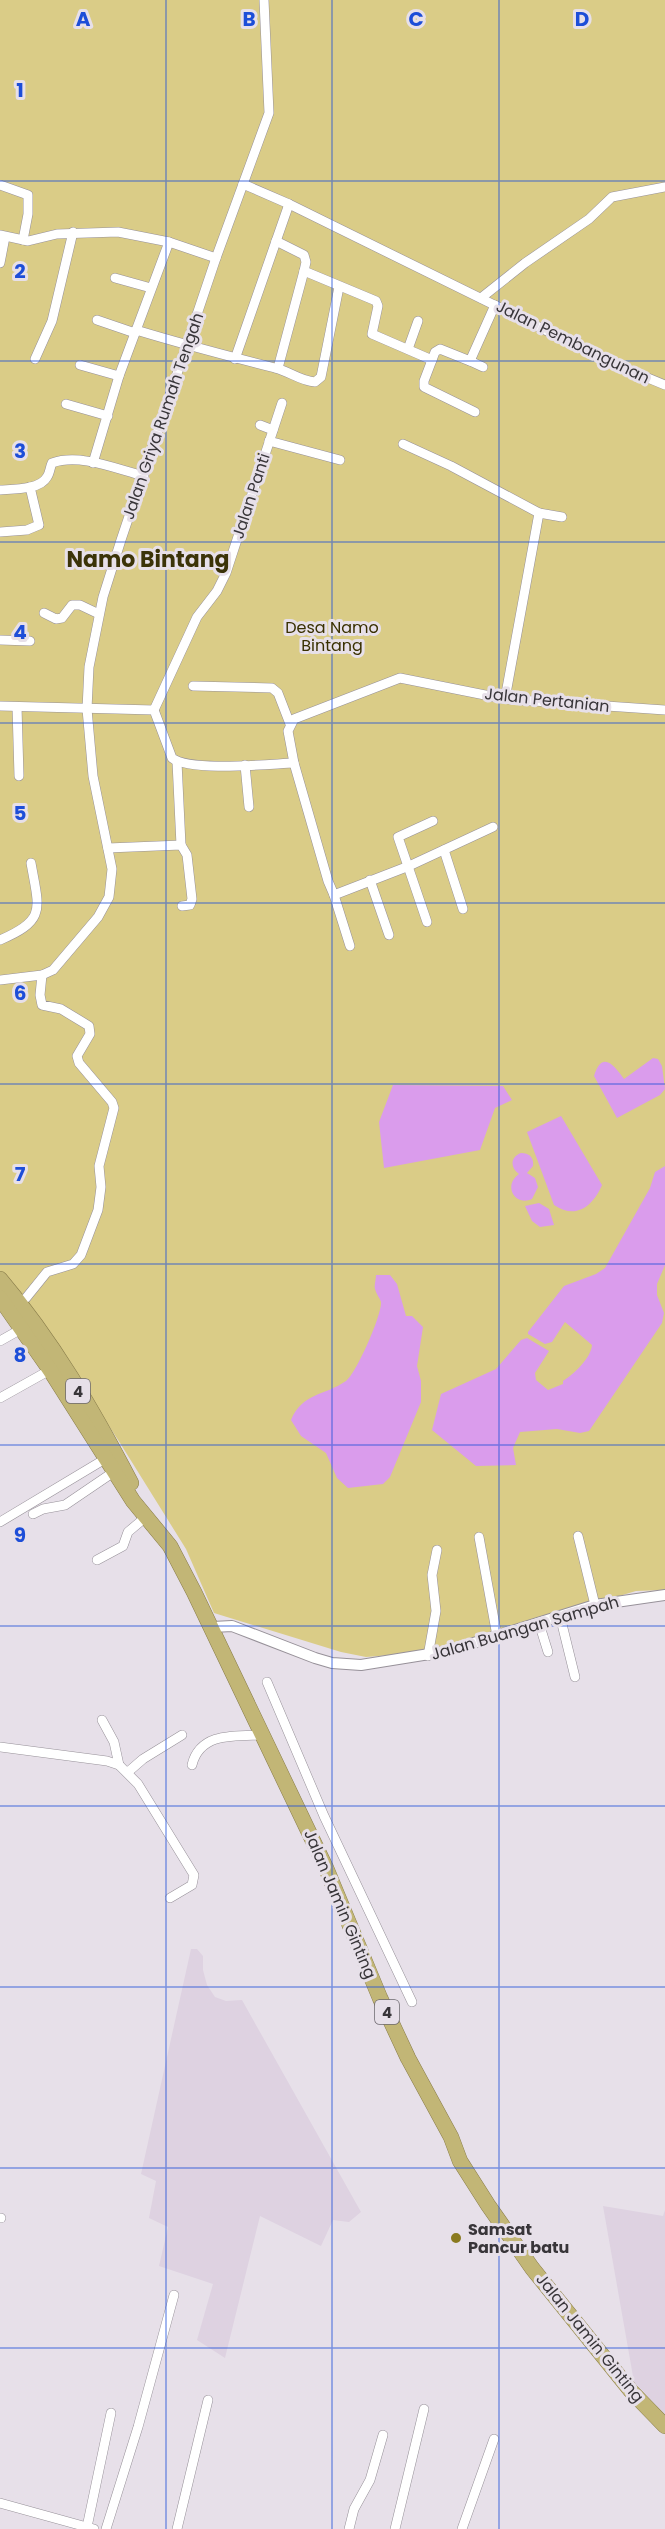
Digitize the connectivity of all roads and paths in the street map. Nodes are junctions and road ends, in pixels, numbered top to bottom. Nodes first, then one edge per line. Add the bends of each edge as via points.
1 (264, 0) edge
2 (243, 184) junction
3 (0, 185) edge
4 (665, 187) edge
5 (289, 204) junction
6 (74, 232) junction
7 (3, 236) edge
8 (23, 240) junction
9 (276, 241) junction
10 (169, 242) junction
11 (216, 258) junction
12 (0, 263) edge
13 (304, 272) junction
14 (115, 278) dead end
15 (339, 287) junction
16 (151, 288) junction
17 (481, 298) junction
18 (495, 305) junction
19 (97, 320) dead end
20 (418, 321) dead end
21 (136, 332) junction
22 (188, 346) junction
23 (408, 349) junction
24 (34, 359) dead end
25 (236, 359) junction
26 (432, 360) junction
27 (470, 361) junction
28 (80, 365) dead end
29 (483, 367) dead end
30 (278, 368) junction
31 (119, 376) junction
32 (665, 385) edge
33 (282, 403) dead end
34 (66, 404) dead end
35 (475, 412) dead end
36 (108, 416) junction
37 (260, 425) dead end
38 (273, 430) junction
39 (269, 441) junction
40 (403, 444) dead end
41 (340, 460) dead end
42 (93, 463) junction
43 (144, 477) junction
44 (30, 487) junction
45 (0, 490) edge
46 (539, 513) junction
47 (562, 517) dead end
48 (0, 532) edge
49 (44, 614) dead end
50 (99, 614) junction
51 (0, 640) edge
52 (30, 641) dead end
53 (193, 686) dead end
54 (505, 699) junction
55 (0, 706) edge
56 (17, 707) junction
57 (87, 709) junction
58 (154, 710) junction
59 (665, 710) edge
60 (290, 724) junction
61 (177, 762) junction
62 (294, 763) junction
63 (245, 765) junction
64 (19, 776) dead end
65 (249, 807) dead end
66 (434, 821) dead end
67 (493, 827) dead end
68 (181, 845) junction
69 (108, 848) junction
70 (444, 850) junction
71 (31, 863) dead end
72 (409, 866) junction
73 (370, 880) junction
74 (334, 895) junction
75 (182, 906) dead end
76 (463, 909) dead end
77 (427, 922) dead end
78 (388, 934) dead end
79 (0, 940) edge
80 (350, 946) dead end
81 (42, 975) junction
82 (0, 980) edge
83 (0, 1279) edge
84 (7, 1306) edge
85 (23, 1328) junction
86 (0, 1341) edge
87 (50, 1370) junction
88 (0, 1398) edge
89 (105, 1459) junction
90 (118, 1469) junction
91 (145, 1513) junction
92 (33, 1514) dead end
93 (0, 1522) edge
94 (578, 1536) dead end
95 (479, 1537) dead end
96 (437, 1550) dead end
97 (97, 1560) dead end
98 (665, 1595) edge
99 (596, 1605) junction
100 (560, 1616) junction
101 (539, 1623) junction
102 (213, 1627) junction
103 (497, 1636) junction
104 (548, 1652) dead end
105 (428, 1656) junction
106 (574, 1677) dead end
107 (267, 1682) dead end
108 (102, 1720) dead end
109 (182, 1735) dead end
110 (263, 1735) junction
111 (0, 1748) edge
112 (119, 1765) junction
113 (192, 1765) dead end
114 (128, 1772) junction
115 (324, 1816) junction
116 (306, 1826) junction
117 (170, 1898) dead end
118 (412, 2001) dead end
119 (174, 2295) dead end
120 (208, 2400) dead end
121 (424, 2409) dead end
122 (111, 2413) dead end
123 (665, 2426) edge
124 (383, 2435) dead end
125 (494, 2439) dead end
126 (0, 2503) edge
127 (90, 2528) edge
128 (106, 2529) edge
129 (177, 2529) edge
130 (349, 2529) edge
131 (395, 2529) edge
132 (462, 2529) edge

1 - 2 street, Jalan Griya Rumah Tengah via 269,113
2 - 5 street, Jalan Pembangunan
2 - 11 street, Jalan Griya Rumah Tengah
3 - 8 street via 28,195
4 - 17 street via 612,197 589,219
5 - 9 street
5 - 17 street, Jalan Pembangunan
6 - 8 street
6 - 10 street via 118,232
6 - 24 street via 52,321
7 - 8 street
7 - 12 street
9 - 13 street via 303,255
9 - 25 street
10 - 11 street
10 - 16 street
11 - 22 street, Jalan Griya Rumah Tengah
13 - 15 street
13 - 30 street
14 - 16 street
15 - 23 street via 376,302 371,333
15 - 30 street via 320,379 310,381
16 - 21 street
17 - 18 street, Jalan Pembangunan
18 - 27 street
18 - 32 street, Jalan Pembangunan
19 - 21 street
20 - 23 street
21 - 22 street
21 - 31 street
22 - 25 street
22 - 43 street, Jalan Griya Rumah Tengah
23 - 26 street
25 - 30 street
26 - 27 street via 440,349
26 - 35 street via 424,387
27 - 29 street
28 - 31 street
31 - 36 street
33 - 38 street, Jalan Panti
34 - 36 street
36 - 42 street
37 - 38 street
38 - 39 street, Jalan Panti
39 - 41 street
39 - 58 street, Jalan Panti via 226,573 197,617
40 - 46 street
42 - 43 street
42 - 44 street via 70,459 53,462 47,479
43 - 50 street, Jalan Griya Rumah Tengah
44 - 45 street
44 - 48 street via 39,525
46 - 47 street
46 - 54 street
49 - 50 street via 62,618 72,605 80,605
50 - 57 street, Jalan Griya Rumah Tengah via 89,667
51 - 52 street
53 - 60 street via 272,688 278,693
54 - 59 street, Jalan Pertanian
54 - 60 street, Jalan Pertanian via 399,678 304,713
55 - 56 street
56 - 57 street
56 - 64 street
57 - 58 street
57 - 69 street, Jalan Griya Rumah Tengah via 93,776
58 - 61 street via 169,752
60 - 62 street
61 - 63 street
61 - 68 street
62 - 63 street
62 - 74 street
63 - 65 street
66 - 72 street via 398,836
67 - 70 street
68 - 69 street
68 - 75 street via 187,855 192,899 190,905
69 - 81 street, Jalan Griya Rumah Tengah via 112,883 105,904 57,967
70 - 72 street
70 - 76 street
71 - 79 street via 37,898 34,918 25,928
72 - 73 street
72 - 77 street
73 - 74 street
73 - 78 street
74 - 80 street
81 - 82 street
81 - 84 street via 42,1005 61,1009 88,1026 90,1034 77,1056 82,1069 112,1102 114,1114 99,1166 98,1210 81,1255 73,1264 48,1272 26,1298
83 - 84 highway, Jalan Jamin Ginting / 4
84 - 85 highway, Jalan Jamin Ginting / 4
84 - 90 highway, Jalan Jamin Ginting / 4 via 60,1362 111,1443
85 - 86 street
85 - 87 highway, Jalan Jamin Ginting / 4
87 - 88 street
87 - 89 highway, Jalan Jamin Ginting / 4
89 - 90 highway, Jalan Jamin Ginting / 4
89 - 93 street
90 - 91 highway, Jalan Jamin Ginting / 4
90 - 92 street via 65,1505
91 - 97 street via 128,1532 123,1545
91 - 102 highway, Jalan Jamin Ginting / 4 via 170,1546
94 - 99 street
95 - 103 street
96 - 105 street via 432,1575 436,1611
98 - 99 street, Jalan Buangan Sampah
99 - 100 street, Jalan Buangan Sampah
100 - 101 street, Jalan Buangan Sampah
100 - 106 street
101 - 103 street, Jalan Buangan Sampah
101 - 104 street
102 - 105 street, Jalan Buangan Sampah via 232,1626 332,1663 362,1665
102 - 110 highway, Jalan Jamin Ginting / 4
103 - 105 street, Jalan Buangan Sampah
107 - 115 street
108 - 112 street via 114,1742
109 - 114 street
110 - 113 street via 207,1743 194,1754
110 - 116 highway, Jalan Jamin Ginting / 4
111 - 112 street
112 - 114 street
114 - 117 street via 194,1875 192,1885
115 - 116 street
115 - 118 street
116 - 123 highway, Jalan Jamin Ginting / 4 via 380,1998 460,2160 532,2268 631,2391
119 - 128 street
120 - 129 street
121 - 131 street
122 - 127 street
124 - 130 street via 370,2480 354,2509
125 - 132 street
126 - 127 street

